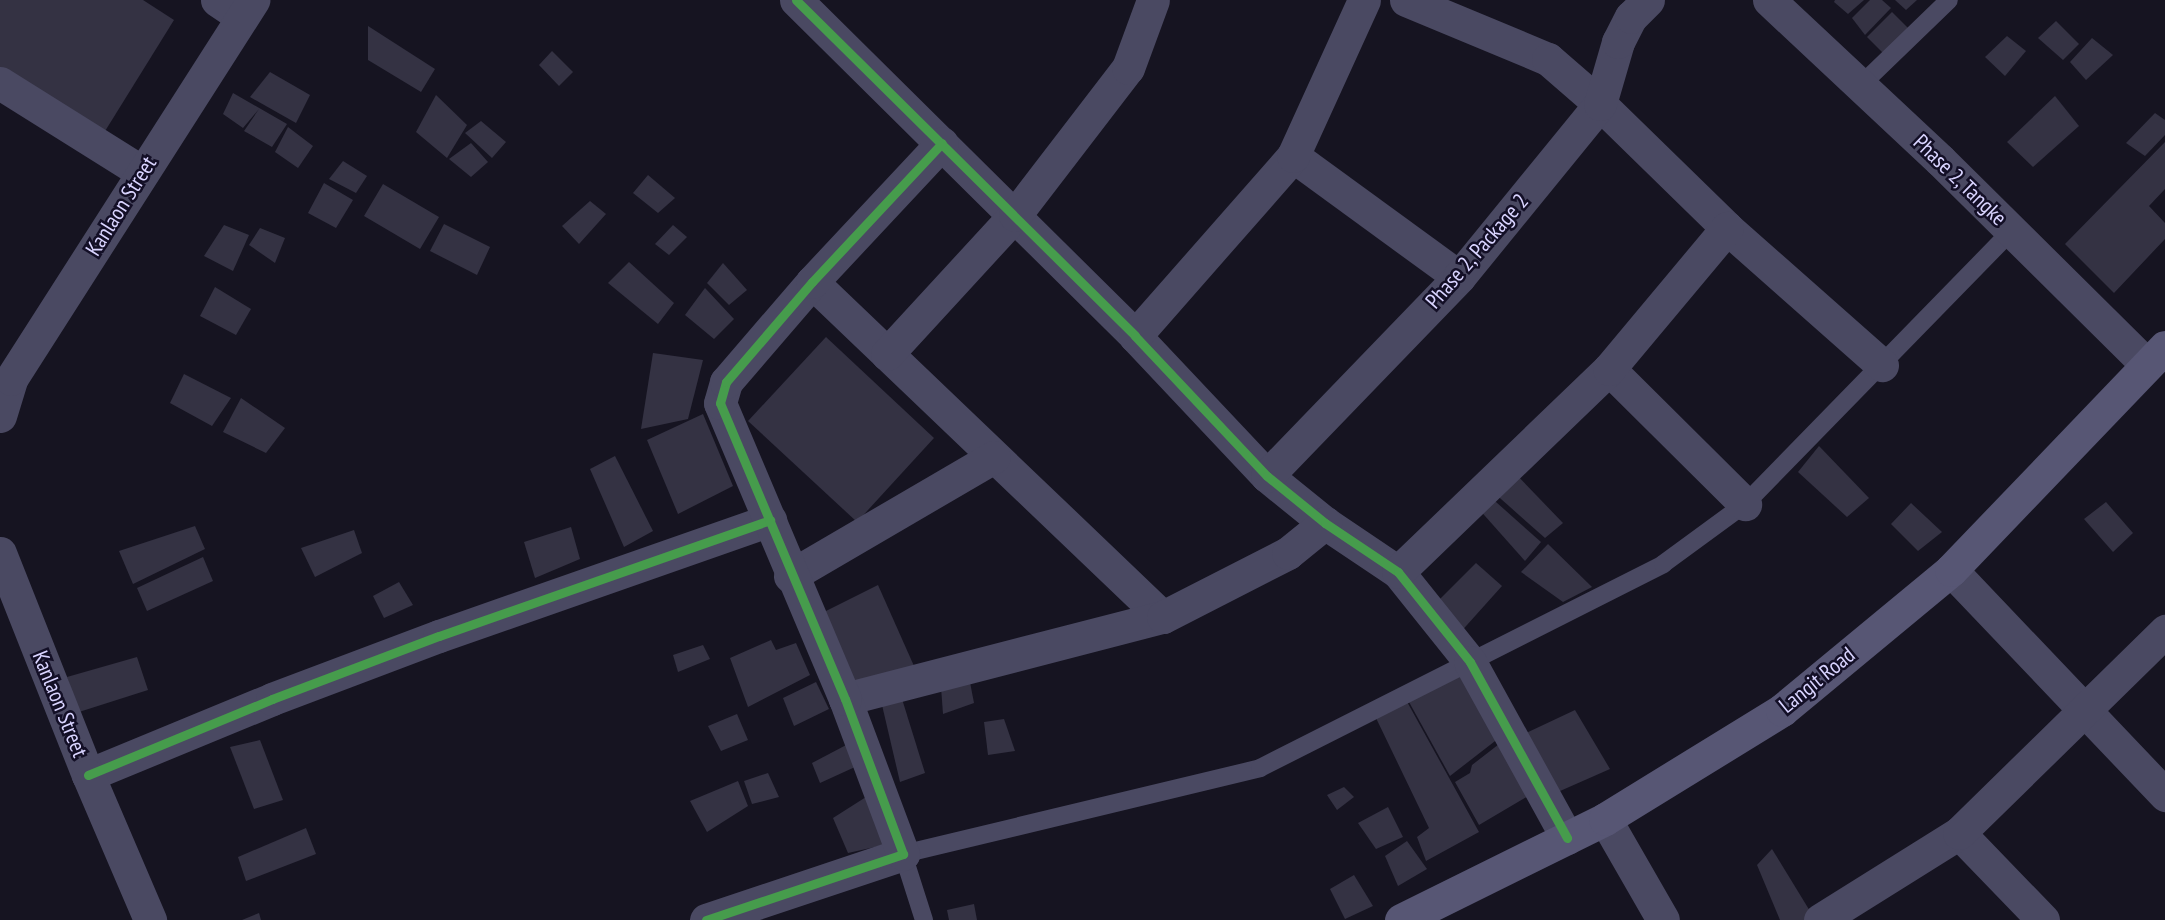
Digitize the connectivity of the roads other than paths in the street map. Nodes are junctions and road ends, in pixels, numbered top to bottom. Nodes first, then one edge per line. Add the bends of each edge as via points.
1 (796, 0) edge
2 (1154, 0) edge
3 (1364, 0) edge
4 (1406, 0) edge
5 (1648, 0) edge
6 (1769, 0) edge
7 (1949, 0) edge
8 (237, 6) edge
9 (0, 83) edge
10 (1861, 85) junction
11 (1600, 104) junction
12 (942, 143) junction
13 (1293, 156) junction
14 (142, 172) junction
15 (1015, 215) junction
16 (1727, 228) junction
17 (2012, 230) junction
18 (1459, 277) junction
19 (812, 282) junction
20 (1135, 336) junction
21 (887, 354) junction
22 (2156, 356) edge
23 (1882, 365) junction
24 (1609, 369) junction
25 (0, 416) edge
26 (994, 457) junction
27 (1267, 476) junction
28 (1745, 504) junction
29 (770, 520) junction
30 (1325, 522) junction
31 (0, 553) edge
32 (1951, 570) junction
33 (1398, 572) junction
34 (790, 576) junction
35 (1163, 617) junction
36 (2165, 631) edge
37 (1470, 662) junction
38 (844, 699) junction
39 (2083, 710) junction
40 (88, 775) junction
41 (2165, 795) edge
42 (1605, 819) junction
43 (1959, 833) junction
44 (1567, 838) junction
45 (903, 854) junction
46 (150, 920) edge
47 (706, 920) edge
48 (924, 920) edge
49 (1401, 920) edge
50 (1663, 920) edge
51 (1821, 920) edge
52 (2043, 920) edge

1 - 12 street
2 - 15 street via 1128,68
3 - 13 street
4 - 11 street via 1548,59
5 - 11 street, Phase 2, Package 2 via 1631,17 1618,42
6 - 10 street, Phase 2, Tangke
7 - 10 lane
8 - 14 street, Kanlaon Street
9 - 14 street
10 - 17 street, Phase 2, Tangke
11 - 16 street
11 - 18 street, Phase 2, Package 2
12 - 15 street
12 - 19 street
13 - 18 street
13 - 20 street
14 - 25 street, Kanlaon Street via 11,379
15 - 20 street
15 - 21 street
16 - 23 street
16 - 24 street
17 - 22 street, Phase 2, Tangke
17 - 23 lane
18 - 27 street, Phase 2, Package 2
19 - 21 street
19 - 29 street via 726,382 721,393 723,413
20 - 27 street
21 - 26 street
22 - 32 main road, Langit Road
23 - 28 lane
24 - 28 street
24 - 33 street
26 - 34 street
26 - 35 street
27 - 30 street
28 - 37 lane via 1663,564
29 - 34 street
29 - 40 street via 439,636
30 - 33 street
30 - 35 street via 1288,553
31 - 40 street, Kanlaon Street
32 - 39 street
32 - 42 main road, Langit Road via 1782,710
33 - 37 street
34 - 38 street
35 - 38 street
36 - 39 street
37 - 44 street
37 - 45 lane via 1260,768
38 - 45 street
39 - 41 street
39 - 43 street
40 - 46 street, Kanlaon Street
42 - 44 main road, Langit Road
42 - 50 street
43 - 51 street
43 - 52 street
44 - 49 main road, Langit Road
45 - 47 street
45 - 48 lane

